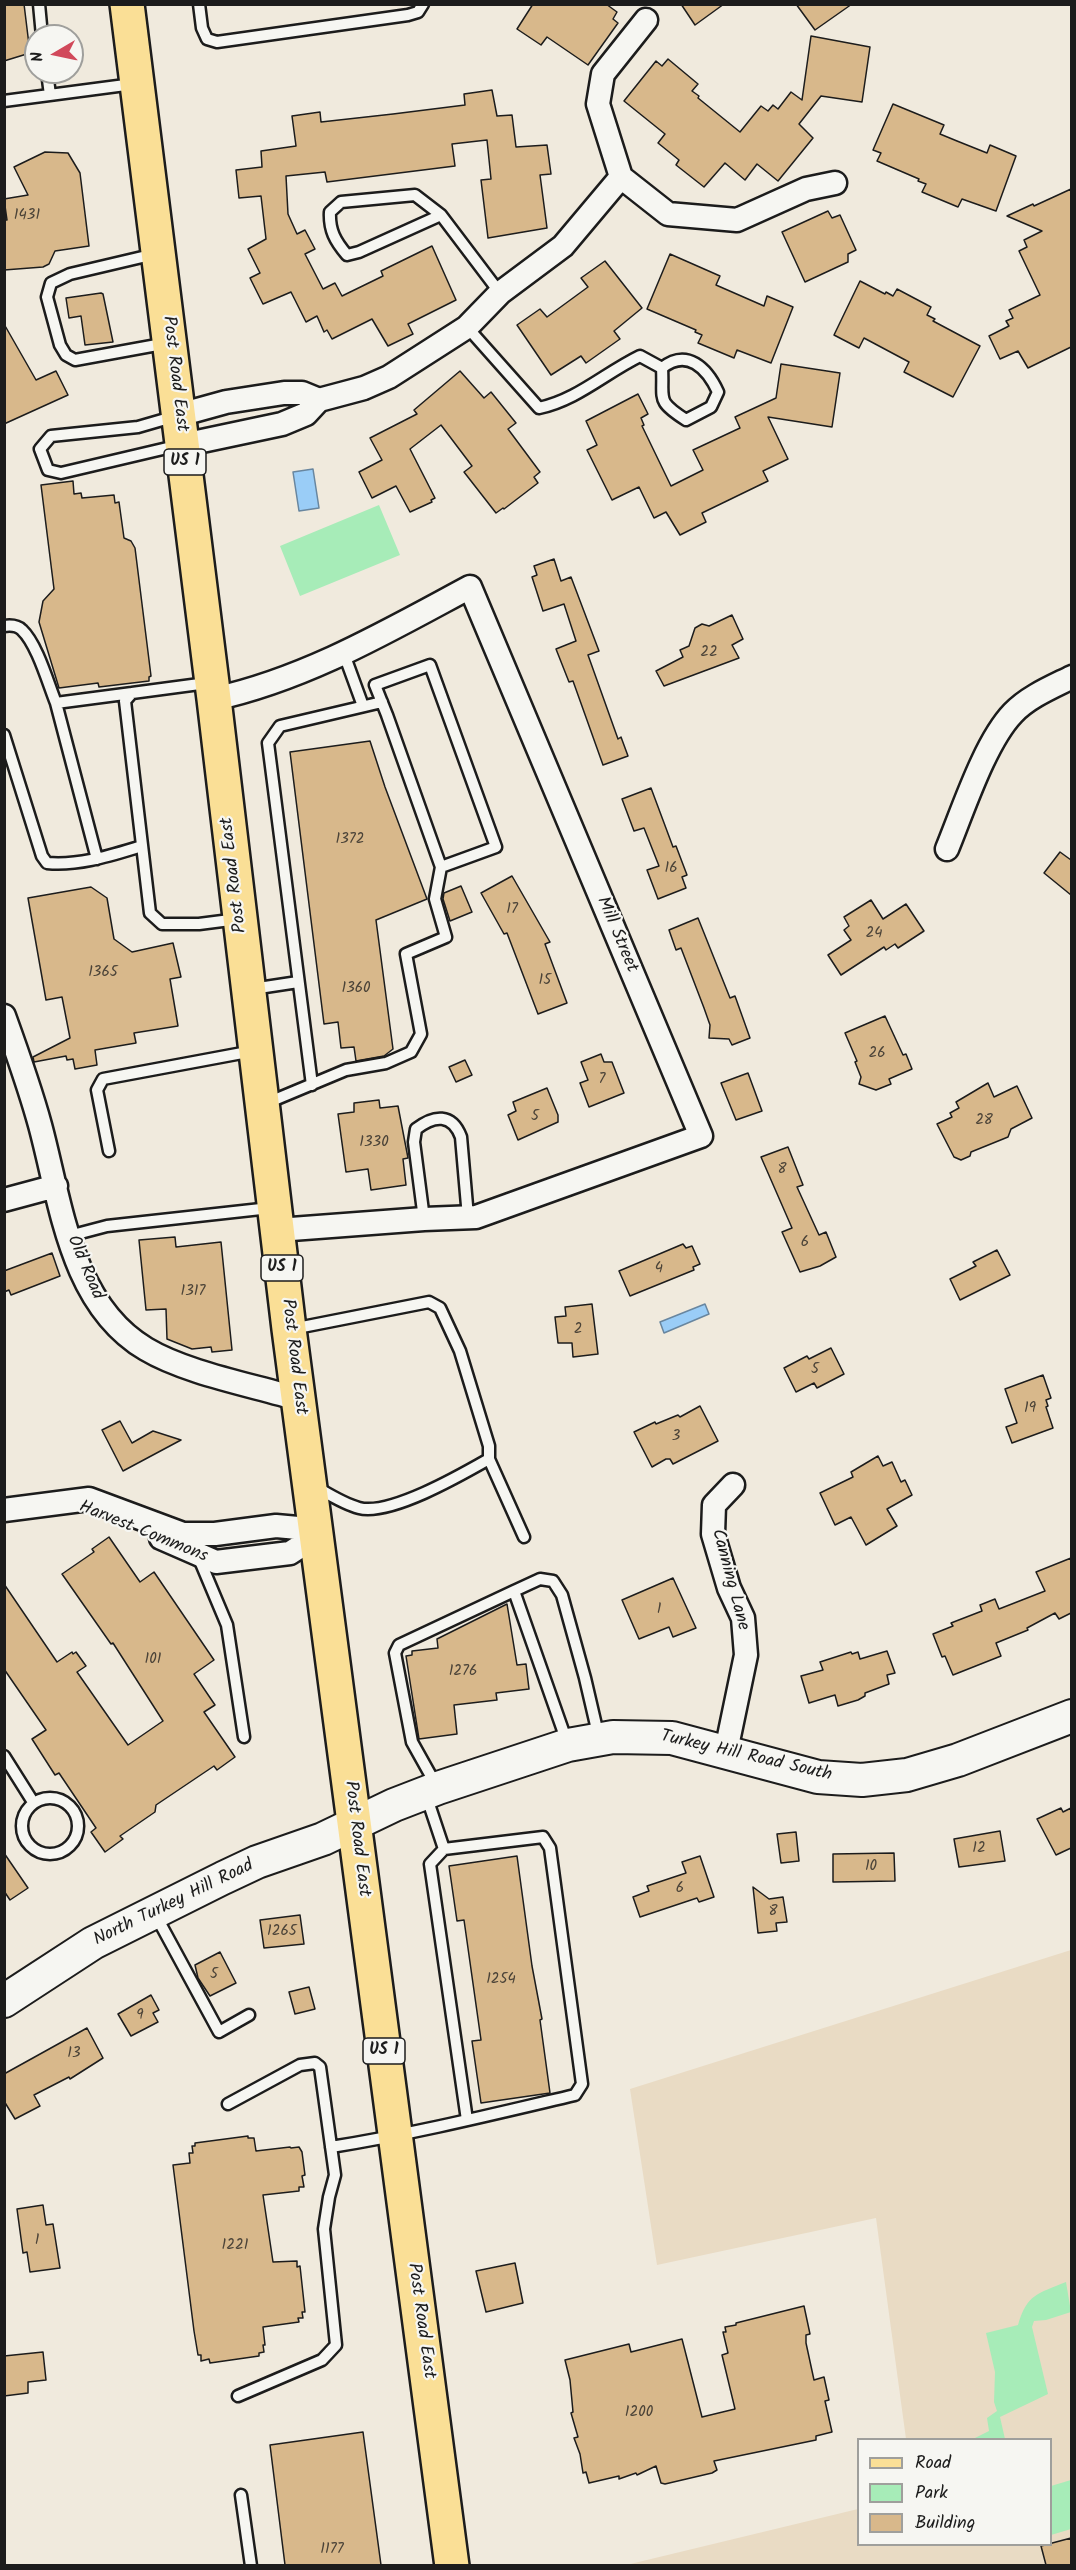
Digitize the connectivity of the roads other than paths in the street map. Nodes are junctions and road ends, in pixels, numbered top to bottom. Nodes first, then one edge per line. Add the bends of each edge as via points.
1 (39, 4) edge
2 (127, 4) edge
3 (199, 4) edge
4 (423, 4) edge
5 (646, 20) dead end
6 (41, 24) edge
7 (137, 83) junction
8 (49, 84) edge
9 (50, 95) junction
10 (4, 102) edge
11 (621, 177) junction
12 (835, 183) dead end
13 (441, 215) junction
14 (158, 254) junction
15 (500, 293) junction
16 (466, 327) junction
17 (170, 343) junction
18 (662, 368) junction
19 (319, 400) junction
20 (181, 430) junction
21 (4, 626) edge
22 (344, 654) junction
23 (1071, 677) edge
24 (213, 691) junction
25 (132, 693) junction
26 (382, 702) junction
27 (56, 703) junction
28 (363, 706) junction
29 (4, 735) edge
30 (142, 846) junction
31 (947, 849) dead end
32 (98, 859) junction
33 (441, 867) junction
34 (241, 919) junction
35 (298, 982) junction
36 (248, 990) junction
37 (4, 1016) edge
38 (256, 1051) junction
39 (312, 1085) junction
40 (262, 1105) junction
41 (109, 1151) dead end
42 (56, 1186) junction
43 (4, 1200) edge
44 (468, 1217) junction
45 (277, 1219) junction
46 (424, 1219) junction
47 (69, 1236) junction
48 (289, 1329) junction
49 (298, 1399) junction
50 (489, 1459) junction
51 (309, 1484) junction
52 (732, 1485) dead end
53 (64, 1503) junction
54 (4, 1510) edge
55 (316, 1536) junction
56 (524, 1537) dead end
57 (197, 1554) junction
58 (514, 1591) junction
59 (1071, 1716) edge
60 (244, 1737) dead end
61 (599, 1738) junction
62 (568, 1745) junction
63 (726, 1751) junction
64 (4, 1756) edge
65 (432, 1791) junction
66 (33, 1802) junction
67 (353, 1825) junction
68 (444, 1849) junction
69 (153, 1911) junction
70 (4, 2001) edge
71 (249, 2015) dead end
72 (228, 2104) dead end
73 (466, 2120) junction
74 (395, 2137) junction
75 (331, 2147) junction
76 (237, 2396) dead end
77 (242, 2495) dead end
78 (251, 2565) edge
79 (452, 2565) edge

1 - 6 lane
2 - 7 main road, Post Road East / US 1
3 - 4 lane via 207,39 217,42 408,15 418,12
5 - 11 street via 603,74 598,104
7 - 9 lane
7 - 14 main road, Post Road East / US 1
8 - 9 lane
9 - 10 lane
11 - 12 street via 668,214 737,220 806,189
11 - 15 street via 563,246
13 - 13 lane via 415,195 341,202 330,212 329,227 346,255
13 - 15 lane
14 - 17 main road, Post Road East / US 1
14 - 17 lane via 70,274 51,283 47,297 60,345 75,360
15 - 16 street
16 - 18 lane via 539,408 577,395 640,356
16 - 19 street via 389,377
17 - 20 main road, Post Road East / US 1
18 - 18 lane via 661,397 672,411 686,420 711,406 718,392 700,366 685,359 670,361
19 - 20 street via 306,414 282,424
19 - 20 street via 302,393 284,393 226,402
20 - 20 lane via 138,427 51,436 40,449 48,470 61,473
20 - 24 main road, Post Road East / US 1
21 - 27 lane via 12,624 22,630
22 - 24 street, Mill Street via 261,687
22 - 28 lane
22 - 44 street, Mill Street via 470,588 701,1136
23 - 31 street via 1014,712 995,737
24 - 25 lane
24 - 34 main road, Post Road East / US 1
25 - 27 lane
25 - 30 lane via 125,700
26 - 28 lane
26 - 33 lane
26 - 33 lane via 375,685 430,665 496,847
27 - 32 lane
28 - 35 lane via 280,726 268,743
29 - 32 lane via 47,863
30 - 32 lane
30 - 34 lane via 150,914 162,924
33 - 39 lane via 435,899 446,937 406,954 420,1034 411,1052 386,1063 346,1070
34 - 36 main road, Post Road East / US 1
35 - 36 lane
35 - 39 lane
36 - 38 main road, Post Road East / US 1
37 - 42 street, Old Road via 31,1094
38 - 40 main road, Post Road East / US 1
38 - 41 lane via 103,1079 97,1090
39 - 40 lane
40 - 45 main road, Post Road East / US 1
42 - 43 street
42 - 47 street, Old Road
44 - 46 street, Mill Street
44 - 46 lane via 461,1137 456,1125 443,1119 416,1129 414,1142
45 - 46 street, Mill Street
45 - 47 lane via 107,1226
45 - 48 main road, Post Road East / US 1
47 - 49 street, Old Road via 90,1291 108,1318 133,1341 178,1364
48 - 49 main road, Post Road East / US 1
48 - 50 lane via 429,1302 440,1308 460,1351 489,1446
49 - 51 main road, Post Road East / US 1
50 - 51 lane via 430,1490 378,1509 360,1508
50 - 56 lane
51 - 55 main road, Post Road East / US 1
52 - 63 street, Canning Lane via 714,1506 713,1534 729,1588 743,1618 746,1655
53 - 54 street, Harvest Commons
53 - 55 street, Harvest Commons via 89,1499 183,1534 276,1526 298,1528
53 - 57 street, Harvest Commons via 104,1514
55 - 57 street, Harvest Commons via 300,1548 279,1555 216,1562
55 - 67 main road, Post Road East / US 1
57 - 60 lane via 227,1625
58 - 61 lane via 540,1579 553,1581 562,1595
58 - 62 lane
58 - 65 lane via 399,1645 395,1653 412,1742
59 - 63 street, Turkey Hill Road South via 957,1760 907,1775 862,1780 818,1777
61 - 62 street, Turkey Hill Road South
61 - 63 street, Turkey Hill Road South via 661,1737
62 - 65 street, Turkey Hill Road South
64 - 66 lane
65 - 67 street, Turkey Hill Road South
65 - 68 lane
66 - 66 lane via 48,1797 62,1800 74,1810 78,1824 76,1839 66,1850 44,1854 26,1842 21,1828 24,1813
67 - 69 street, North Turkey Hill Road via 248,1866
67 - 74 main road, Post Road East / US 1
68 - 73 lane via 430,1864
68 - 73 lane via 543,1837 550,1848 582,2084 575,2095
69 - 70 street, North Turkey Hill Road via 93,1943
69 - 71 lane via 219,2032
72 - 75 lane via 300,2065 315,2062 320,2067
73 - 74 lane
74 - 75 lane
74 - 79 main road, Post Road East / US 1
75 - 76 lane via 335,2175 324,2229 336,2345 322,2360
77 - 78 lane

